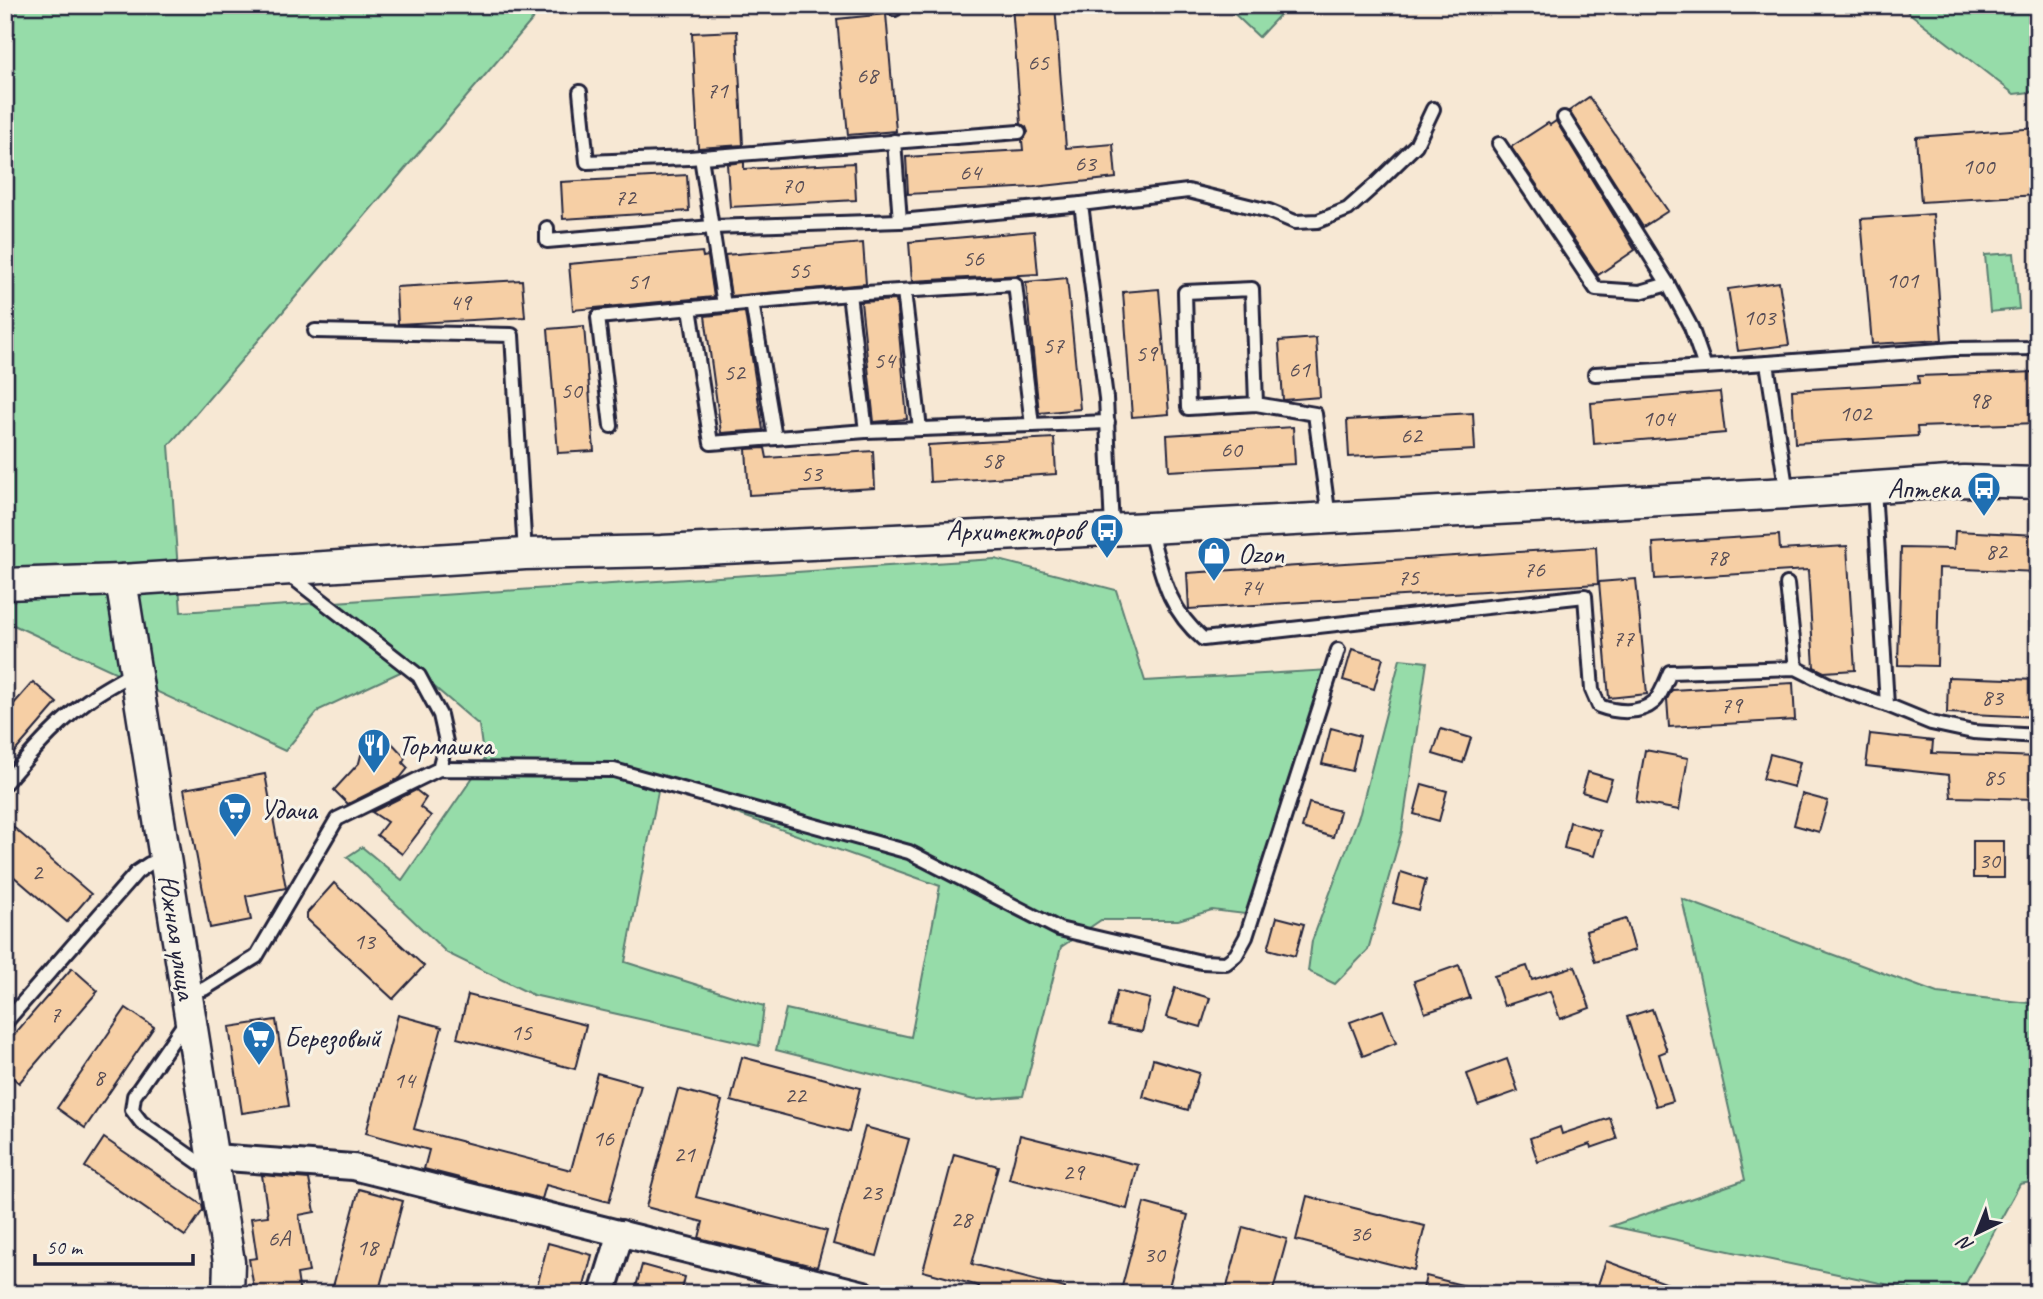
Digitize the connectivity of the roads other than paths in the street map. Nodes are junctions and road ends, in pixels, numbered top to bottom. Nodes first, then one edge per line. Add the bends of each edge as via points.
1 (580, 92) dead end
2 (1433, 109) dead end
3 (1564, 118) dead end
4 (1019, 132) dead end
5 (894, 141) junction
6 (1499, 144) dead end
7 (701, 157) junction
8 (1080, 204) junction
9 (900, 221) junction
10 (712, 227) junction
11 (547, 228) dead end
12 (1668, 284) junction
13 (904, 291) junction
14 (849, 294) junction
15 (752, 302) junction
16 (724, 305) junction
17 (690, 308) junction
18 (315, 331) dead end
19 (2038, 348) edge
20 (1766, 363) junction
21 (1705, 367) junction
22 (1595, 374) dead end
23 (1256, 404) junction
24 (1108, 422) junction
25 (1032, 425) junction
26 (611, 426) dead end
27 (920, 429) junction
28 (866, 431) junction
29 (775, 438) junction
30 (2038, 483) edge
31 (1874, 488) junction
32 (1787, 493) junction
33 (1329, 518) junction
34 (1149, 528) junction
35 (1112, 529) junction
36 (525, 554) junction
37 (282, 569) junction
38 (121, 580) junction
39 (5, 584) edge
40 (1787, 584) dead end
41 (1338, 650) dead end
42 (1796, 668) junction
43 (136, 671) junction
44 (1887, 705) junction
45 (2038, 736) edge
46 (439, 769) junction
47 (5, 783) edge
48 (165, 859) junction
49 (188, 1002) junction
50 (5, 1023) edge
51 (214, 1166) junction
52 (621, 1233) junction
53 (228, 1294) edge
54 (602, 1294) edge
55 (864, 1294) edge

1 - 7 lane via 587,162
2 - 8 lane via 1416,145 1376,184 1348,209 1318,221 1295,222 1188,191
3 - 12 lane
4 - 5 lane
5 - 7 lane
5 - 9 lane
6 - 12 lane via 1595,289 1640,292
7 - 10 lane
8 - 9 lane
8 - 24 lane
9 - 10 lane
10 - 11 lane via 547,241
10 - 16 lane
12 - 21 lane
13 - 14 lane
13 - 25 lane via 1015,284
13 - 27 lane
14 - 15 lane
14 - 28 lane
15 - 16 lane
15 - 29 lane
16 - 17 lane
17 - 26 lane via 598,317
17 - 29 lane via 711,443
18 - 36 lane via 512,335
19 - 20 lane via 1954,349
20 - 21 lane
20 - 32 lane
21 - 22 lane
23 - 23 lane via 1252,289 1185,292 1188,408
23 - 33 lane via 1315,414
24 - 25 lane
24 - 35 lane
25 - 27 lane
27 - 28 lane
28 - 29 lane
30 - 31 street via 1964,481
31 - 32 street
31 - 44 lane
32 - 33 street
33 - 34 street
34 - 35 street
34 - 42 lane via 1169,595 1185,623 1203,639 1585,596 1592,690 1599,706 1612,711 1637,710 1655,702 1670,673
35 - 36 street
36 - 37 street
37 - 38 street
37 - 46 lane via 419,676 440,715 446,742
38 - 39 street
38 - 43 street, Южная улица
40 - 42 lane
41 - 46 lane via 1247,937 1226,962 1201,962 1059,929 909,852 614,770
42 - 44 lane
43 - 47 lane via 68,717
43 - 48 street, Южная улица
44 - 45 lane via 1931,723 1973,732
46 - 49 lane via 337,819 256,957
48 - 49 street, Южная улица
48 - 50 lane via 136,872
49 - 51 street, Южная улица
49 - 51 lane via 134,1096 132,1110 141,1122
51 - 52 street via 354,1167
51 - 53 street, Южная улица via 229,1262
52 - 54 street
52 - 55 street

